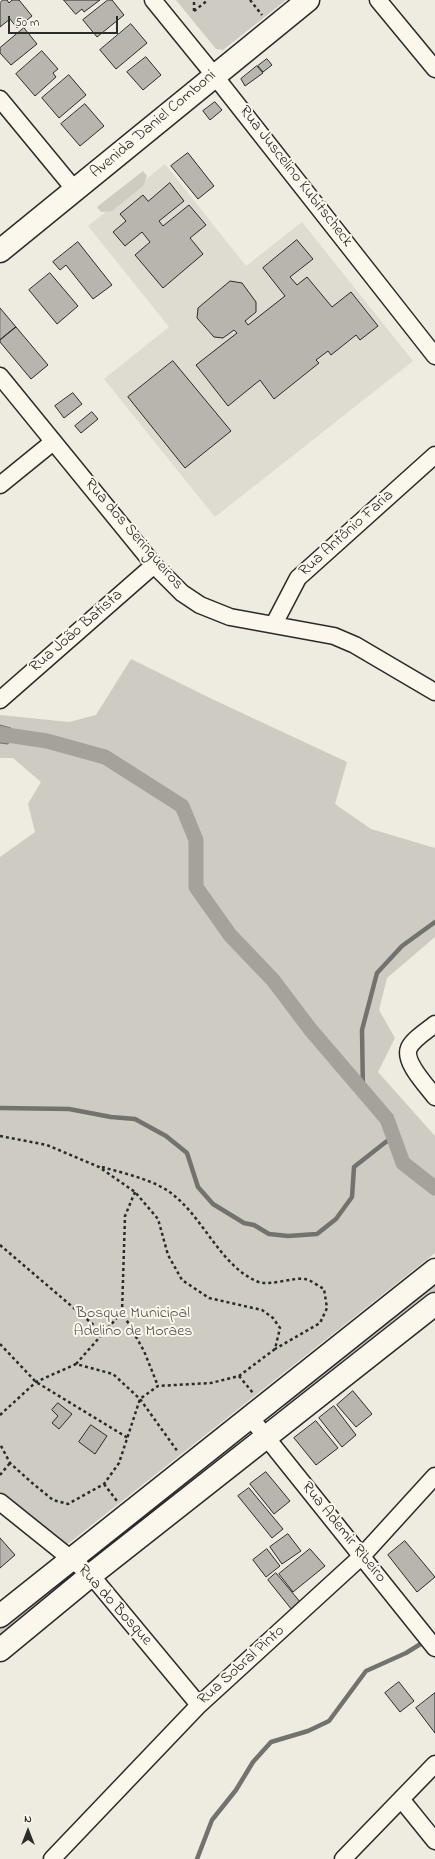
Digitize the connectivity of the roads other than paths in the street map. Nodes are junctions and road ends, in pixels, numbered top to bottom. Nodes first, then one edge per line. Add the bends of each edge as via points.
1 (153, 0) edge
2 (308, 0) edge
3 (378, 0) edge
4 (435, 69) edge
5 (214, 75) junction
6 (0, 99) edge
7 (75, 190) junction
8 (0, 251) edge
9 (435, 356) edge
10 (0, 376) edge
11 (53, 442) junction
12 (434, 459) edge
13 (0, 485) edge
14 (154, 565) junction
15 (274, 624) junction
16 (435, 692) edge
17 (0, 700) edge
18 (435, 1024) edge
19 (435, 1097) edge
20 (435, 1270) edge
21 (435, 1304) edge
22 (250, 1417) junction
23 (266, 1438) junction
24 (435, 1476) edge
25 (0, 1502) edge
26 (362, 1556) junction
27 (72, 1560) junction
28 (90, 1575) junction
29 (0, 1616) edge
30 (434, 1648) edge
31 (0, 1650) edge
32 (199, 1705) junction
33 (435, 1764) edge
34 (401, 1799) junction
35 (435, 1841) edge
36 (52, 1859) edge
37 (343, 1859) edge

1 - 5 street, Rua Juscelino Kubitscheck
2 - 5 street, Avenida Daniel Comboni
3 - 4 street
5 - 7 street, Avenida Daniel Comboni
5 - 9 street, Rua Juscelino Kubitscheck
6 - 7 street
7 - 8 street, Avenida Daniel Comboni
10 - 11 street, Rua dos Seringueiros
11 - 13 street
11 - 14 street, Rua dos Seringueiros
12 - 15 street, Rua Antônio Faria via 298,578
14 - 15 street, Rua dos Seringueiros via 182,594 200,605 230,616
14 - 17 street, Rua João Batista
15 - 16 street, Rua dos Seringueiros via 334,636 355,645
18 - 19 street via 409,1047 408,1055 412,1066
20 - 22 street
21 - 23 street
22 - 23 street, Rua Ademir Ribeiro
22 - 27 street
23 - 26 street, Rua Ademir Ribeiro
23 - 28 street
24 - 26 street, Rua Sobral Pinto
25 - 27 street, Rua do Bosque
26 - 30 street, Rua Ademir Ribeiro
26 - 32 street, Rua Sobral Pinto
27 - 28 street, Rua do Bosque
27 - 29 street
28 - 31 street
28 - 32 street, Rua do Bosque
32 - 36 street, Rua Sobral Pinto
33 - 34 street
34 - 35 street
34 - 37 street

